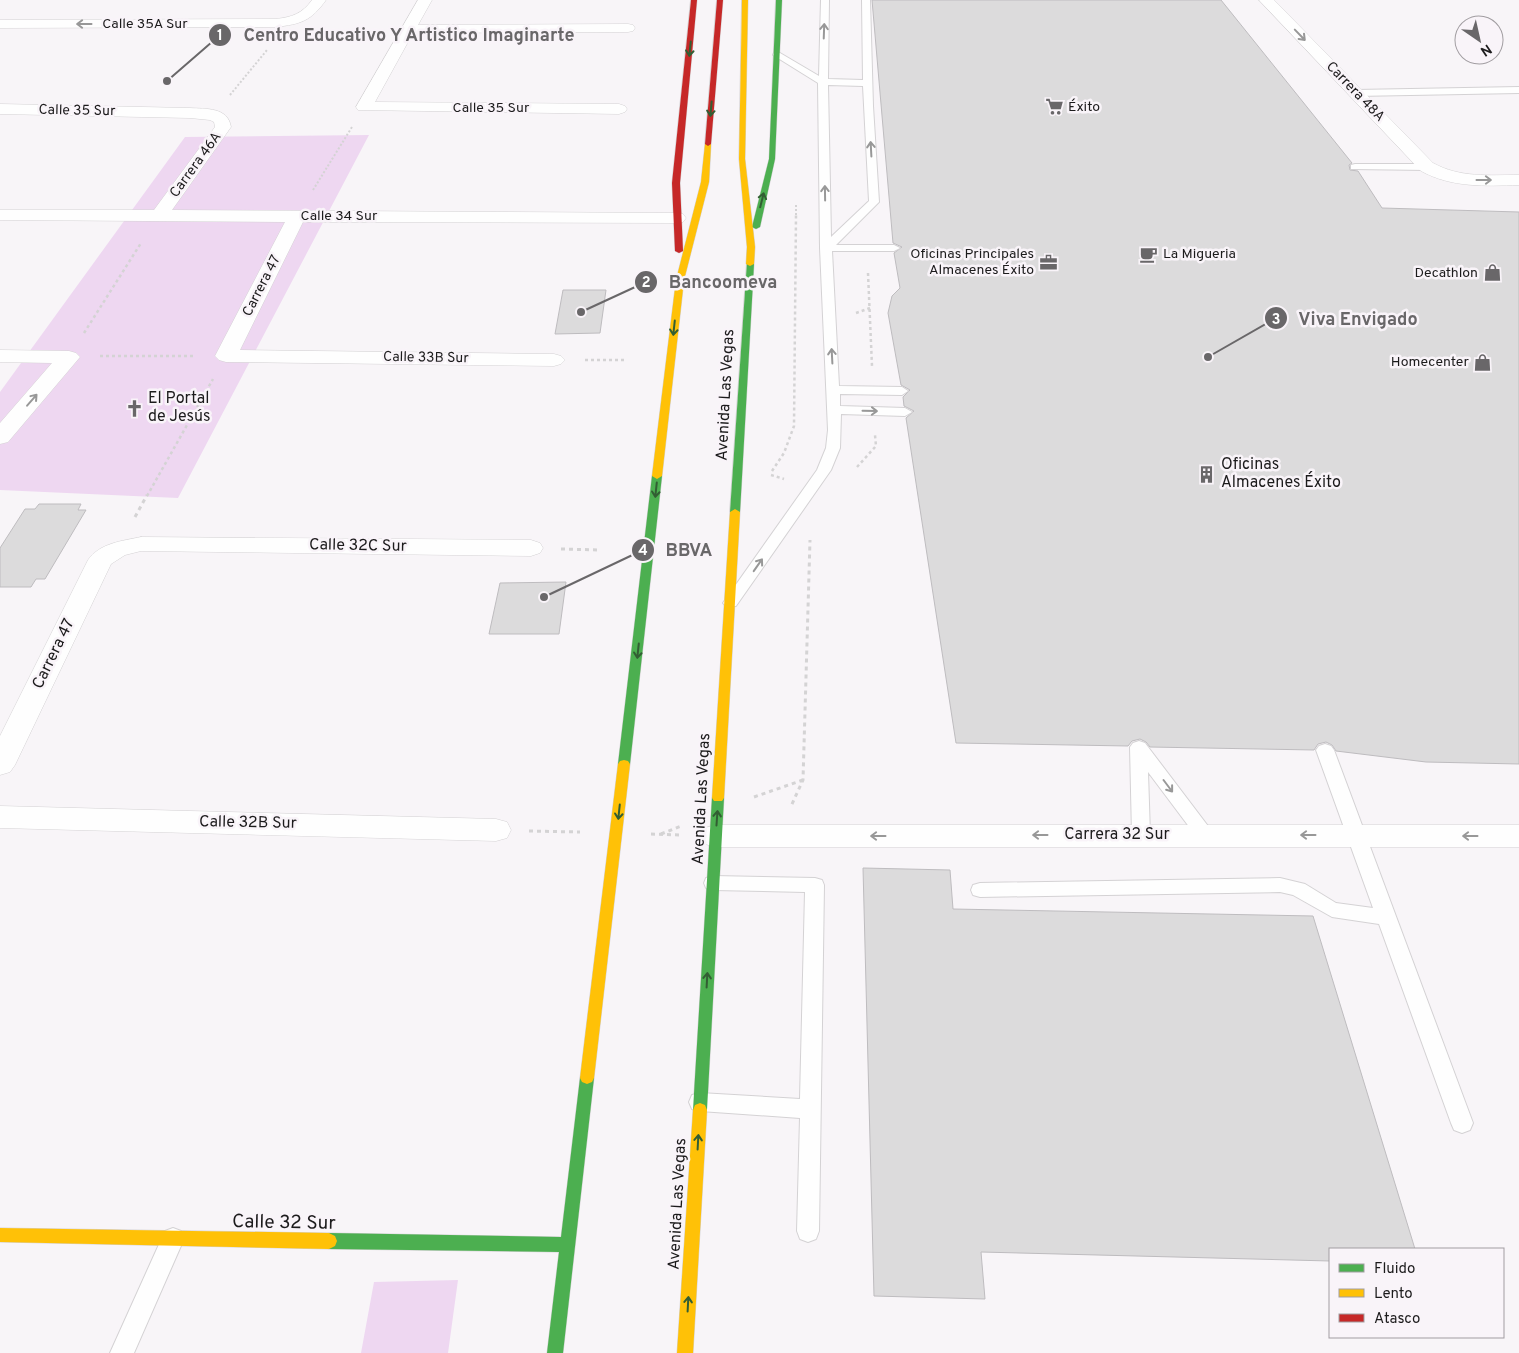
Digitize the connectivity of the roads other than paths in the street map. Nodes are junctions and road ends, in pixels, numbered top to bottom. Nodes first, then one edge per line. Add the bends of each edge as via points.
1 (319, 0) edge
2 (425, 0) edge
3 (720, 0) edge
4 (745, 0) edge
5 (764, 0) edge
6 (825, 0) edge
7 (866, 0) edge
8 (1266, 0) edge
9 (698, 1) edge
10 (779, 2) edge
11 (0, 24) edge
12 (628, 28) dead end
13 (407, 29) junction
14 (777, 56) junction
15 (823, 82) junction
16 (868, 83) junction
17 (1519, 90) edge
18 (1356, 93) junction
19 (619, 108) dead end
20 (0, 109) edge
21 (214, 115) joint
22 (1427, 166) junction
23 (1355, 167) dead end
24 (1519, 180) edge
25 (0, 215) edge
26 (159, 216) junction
27 (297, 216) junction
28 (677, 218) junction
29 (751, 248) junction
30 (826, 248) junction
31 (894, 248) dead end
32 (680, 280) junction
33 (0, 356) edge
34 (226, 356) joint
35 (554, 360) road end
36 (834, 390) junction
37 (902, 391) dead end
38 (834, 410) junction
39 (905, 412) dead end
40 (0, 437) edge
41 (530, 548) road end
42 (116, 550) joint
43 (730, 605) junction
44 (1325, 750) dead end
45 (0, 765) edge
46 (0, 817) edge
47 (496, 830) dead end
48 (1141, 835) junction
49 (1206, 835) junction
50 (1357, 835) junction
51 (716, 836) junction
52 (1519, 836) edge
53 (713, 883) junction
54 (980, 890) dead end
55 (1387, 917) junction
56 (700, 1102) junction
57 (810, 1109) junction
58 (1462, 1122) dead end
59 (808, 1231) dead end
60 (0, 1235) edge
61 (173, 1238) junction
62 (568, 1245) junction
63 (122, 1353) edge
64 (555, 1353) edge
65 (685, 1353) edge

1 -> 11 street, Calle 35A Sur via 304,18 276,23
2 - 13 street
3 -> 32 main road via 705,182
4 - 29 main road, Avenida Las Vegas via 742,159
5 - 10 main road
15 -> 6 lane
7 - 16 lane
8 -> 18 street, Carrera 48A
9 -> 28 main road via 676,183
10 - 14 main road, Avenida Las Vegas
12 - 13 street
13 - 19 street, Calle 35 Sur via 364,107
14 - 15 lane
29 -> 14 main road, Avenida Las Vegas via 772,159
15 - 16 lane
30 -> 15 lane
30 -> 16 lane via 874,202
17 - 18 lane
18 - 22 street, Carrera 48A
20 - 21 street, Calle 35 Sur
21 - 26 street, Carrera 46A via 222,120 223,127
22 - 23 lane
22 -> 24 street, Carrera 48A via 1448,177
25 - 26 street, Calle 34 Sur
26 - 27 street, Calle 34 Sur
27 - 28 street, Calle 34 Sur
27 - 34 street, Carrera 47
28 - 32 main road
29 - 43 main road, Avenida Las Vegas
30 - 31 lane
36 -> 30 lane
32 -> 62 main road
40 -> 33 street via 69,357
34 - 35 street, Calle 33B Sur
36 - 37 lane
36 - 38 lane
38 -> 39 lane
43 -> 38 lane via 824,470 834,448
41 - 42 street, Calle 32C Sur via 141,544
42 - 45 street, Carrera 47 via 101,560
51 -> 43 main road, Avenida Las Vegas
44 - 50 lane
46 - 47 street, Calle 32B Sur
48 - 49 street, Carrera 32 Sur
48 -> 49 lane via 1139,747
48 -> 51 street, Carrera 32 Sur
50 -> 49 street, Carrera 32 Sur
52 -> 50 street, Carrera 32 Sur
50 - 55 lane
51 - 53 main road, Avenida Las Vegas
56 -> 53 main road, Avenida Las Vegas
53 - 57 lane via 815,885
54 - 55 lane via 1280,885 1298,889 1332,910
55 - 58 lane
56 - 57 lane
65 -> 56 main road, Avenida Las Vegas
57 - 59 lane
60 - 61 main road, Calle 32 Sur
61 - 62 main road, Calle 32 Sur
61 - 63 lane
62 - 64 main road

